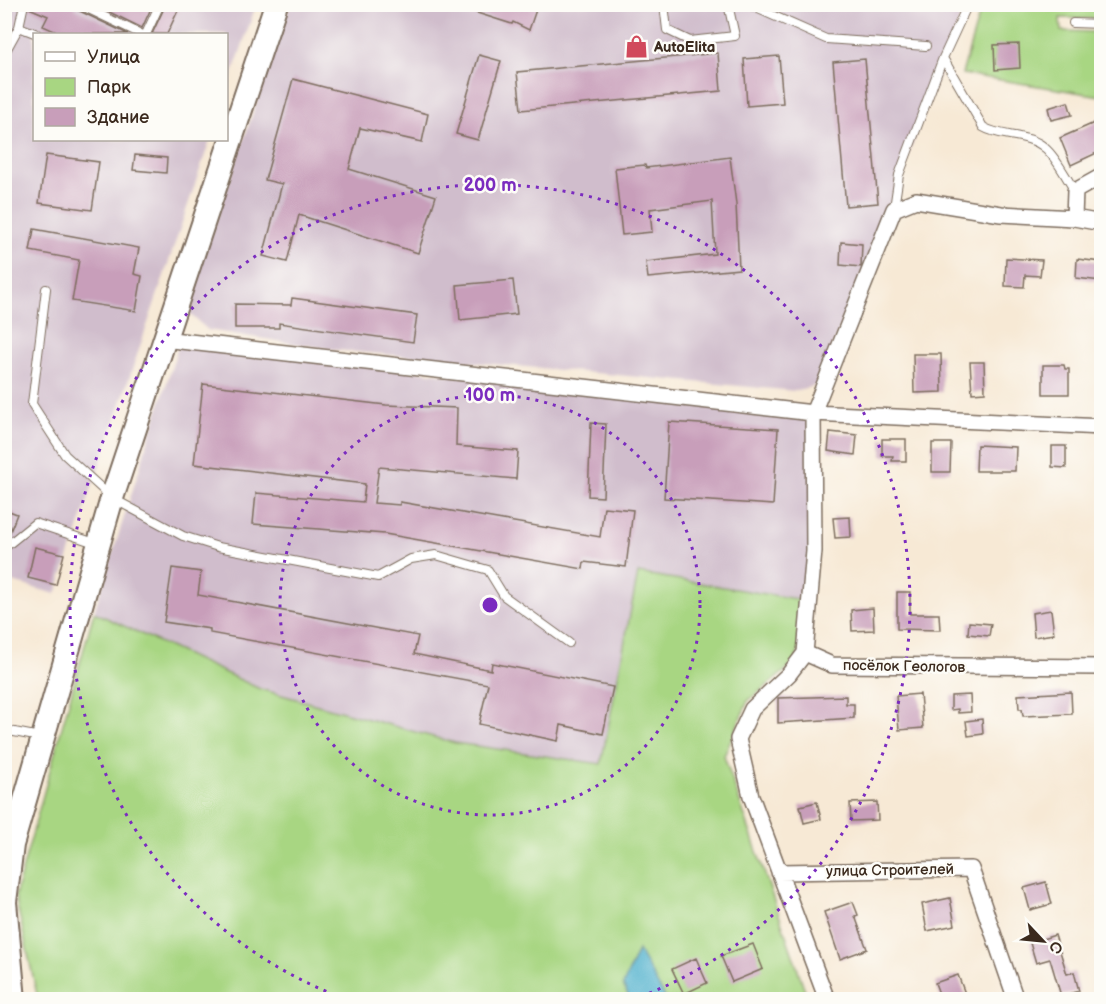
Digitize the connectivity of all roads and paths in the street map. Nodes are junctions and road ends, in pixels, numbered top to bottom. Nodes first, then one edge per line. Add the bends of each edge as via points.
1 (24, 4) edge
2 (78, 4) edge
3 (160, 4) edge
4 (276, 4) edge
5 (664, 4) edge
6 (728, 4) edge
7 (747, 4) edge
8 (968, 4) edge
9 (1073, 23) dead end
10 (1101, 24) edge
11 (19, 27) junction
12 (34, 33) edge
13 (141, 33) edge
14 (144, 33) edge
15 (926, 46) dead end
16 (4, 54) edge
17 (944, 58) junction
18 (1101, 176) edge
19 (1075, 191) junction
20 (894, 209) junction
21 (1074, 218) junction
22 (1101, 223) edge
23 (46, 289) dead end
24 (163, 339) junction
25 (813, 413) junction
26 (1101, 427) edge
27 (112, 498) junction
28 (98, 544) junction
29 (4, 548) edge
30 (569, 643) dead end
31 (805, 653) junction
32 (1101, 668) edge
33 (4, 730) edge
34 (42, 737) junction
35 (779, 872) junction
36 (14, 999) edge
37 (827, 999) edge
38 (1016, 999) edge

1 - 11 lane
2 - 13 lane
3 - 14 lane
4 - 24 street
5 - 6 lane via 668,30 690,41 735,36
7 - 15 lane via 826,39
8 - 17 lane
9 - 10 lane
11 - 12 lane
11 - 16 lane
17 - 19 lane via 983,127 1045,147
17 - 20 lane via 899,176
18 - 19 street
19 - 21 street
20 - 21 street via 916,200 1001,214
20 - 25 street
21 - 22 street
23 - 27 lane via 32,404 65,455
24 - 25 street
24 - 27 street
25 - 26 street
25 - 31 street via 814,551
27 - 28 street
27 - 30 lane via 183,536 218,548 378,577 411,559 436,555 488,570 504,596
28 - 29 lane via 35,523
28 - 34 street
31 - 32 street, посёлок Геологов via 832,665
31 - 35 street via 753,709 738,739 751,796
33 - 34 lane
34 - 36 street via 12,845 5,902
35 - 37 street
35 - 38 street, улица Строителей via 970,869

